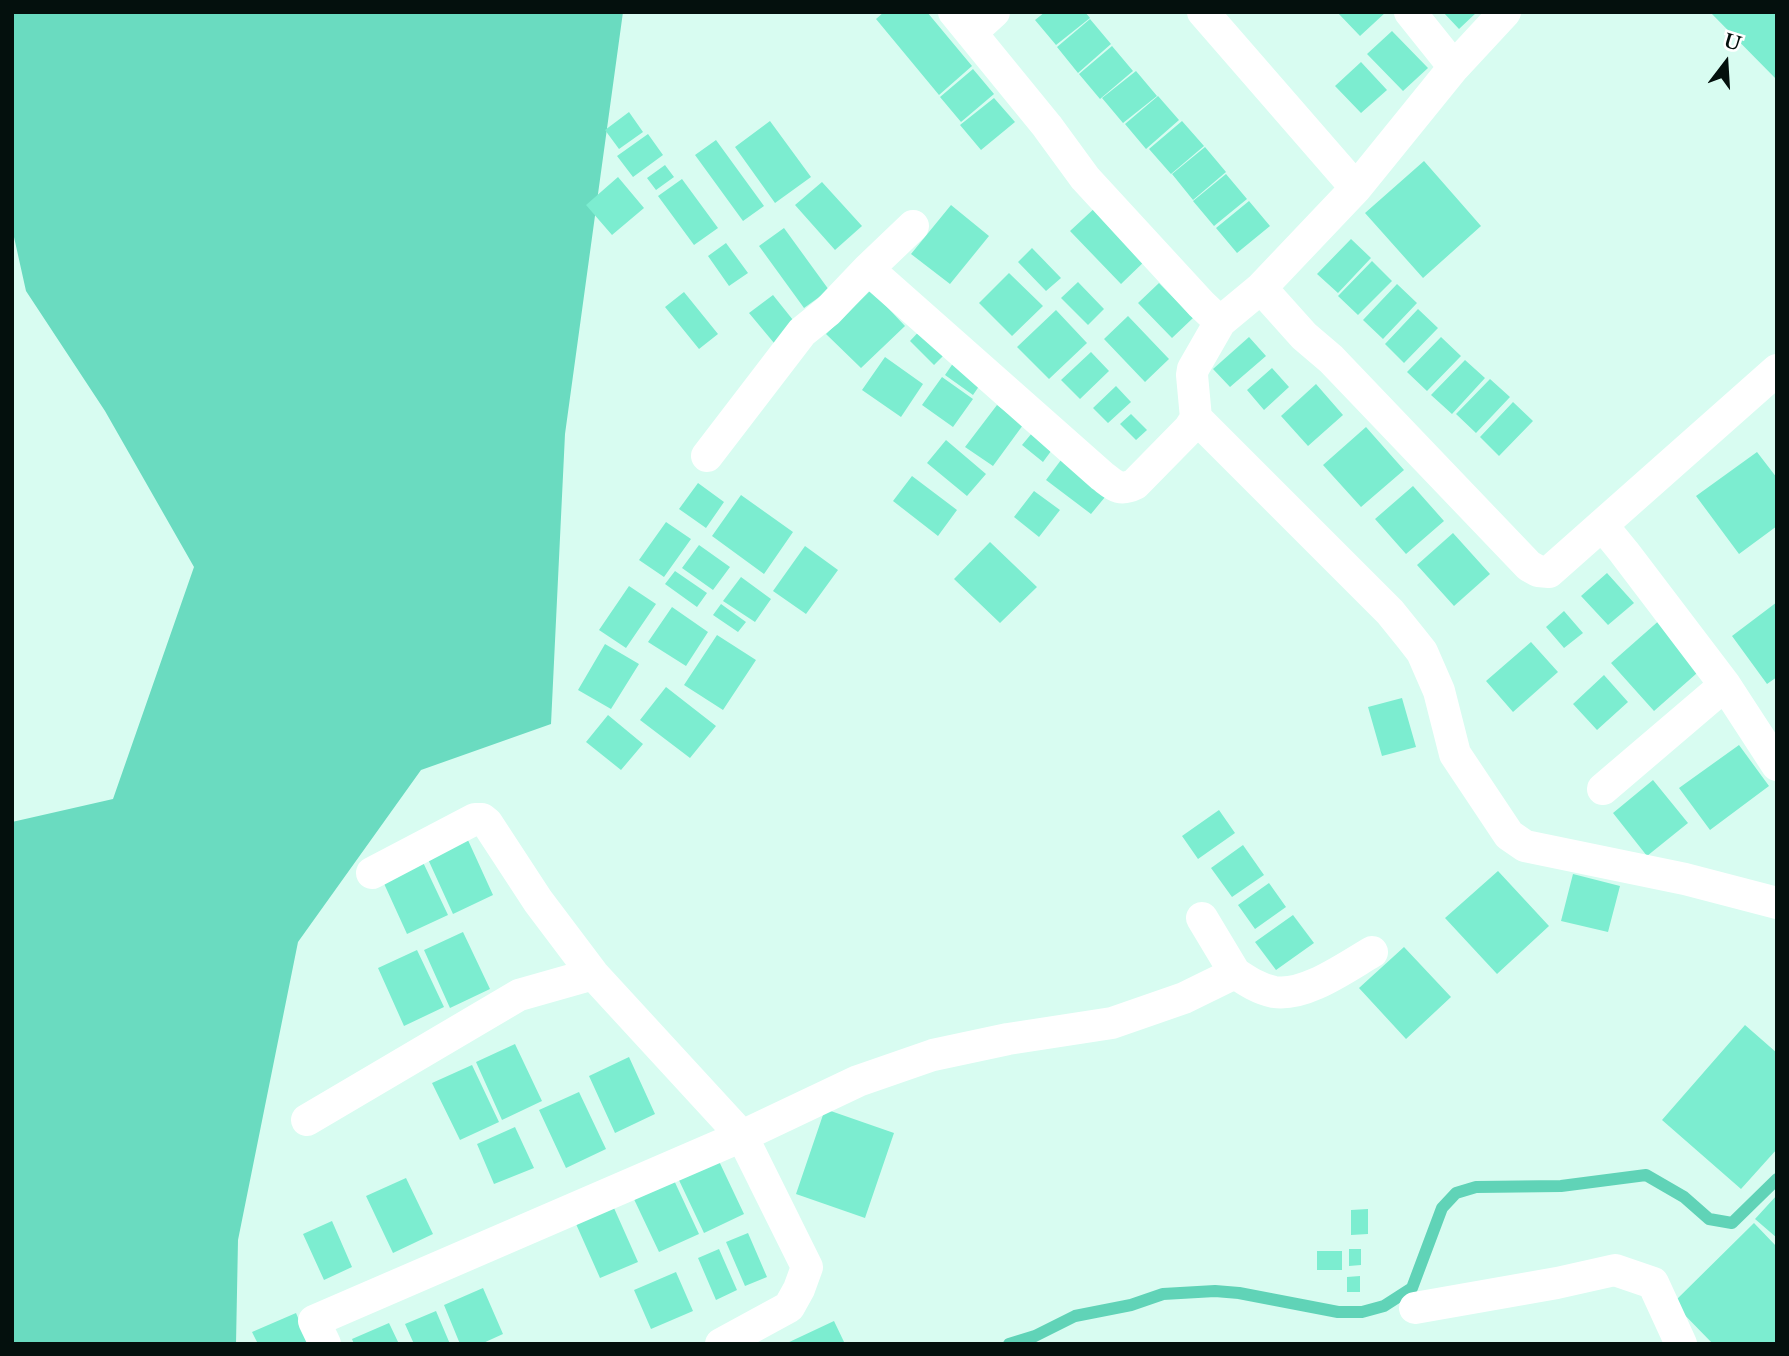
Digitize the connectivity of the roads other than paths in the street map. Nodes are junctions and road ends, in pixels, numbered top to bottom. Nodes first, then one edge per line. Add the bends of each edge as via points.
1 (994, 12) edge
2 (1203, 12) edge
3 (1410, 12) edge
4 (1505, 12) edge
5 (962, 23) edge
6 (1454, 67) junction
7 (1356, 188) junction
8 (914, 226) dead end
9 (868, 269) junction
10 (1261, 288) junction
11 (1220, 322) junction
12 (1774, 378) edge
13 (1196, 418) junction
14 (706, 456) dead end
15 (1602, 525) junction
16 (1725, 685) junction
17 (1777, 765) edge
18 (1603, 789) dead end
19 (372, 873) dead end
20 (1777, 903) edge
21 (1202, 918) dead end
22 (1372, 953) dead end
23 (1234, 972) junction
24 (593, 974) junction
25 (307, 1120) dead end
26 (742, 1136) junction
27 (1415, 1308) dead end
28 (325, 1344) edge
29 (720, 1344) edge
30 (1681, 1344) edge

1 - 5 street
2 - 7 street
3 - 6 street
4 - 6 street
5 - 11 street via 1085,178
6 - 7 street
7 - 10 street
8 - 9 street
9 - 13 street via 1115,486 1126,489 1135,484
9 - 14 street via 802,332
10 - 11 street
10 - 15 street via 1529,566 1549,572
11 - 13 street via 1193,369
12 - 15 street
13 - 20 street via 1390,611 1416,645 1439,691 1455,754 1509,835 1525,846
15 - 16 street
16 - 17 street
16 - 18 street
19 - 24 street via 475,818 482,819
21 - 23 street
22 - 23 street via 1290,992 1255,986
23 - 26 street via 1184,998 1112,1023 933,1055 858,1081
24 - 25 street via 519,995
24 - 26 street
26 - 28 street via 314,1321
26 - 29 street via 807,1267 789,1307
27 - 30 street via 1615,1270 1653,1283

